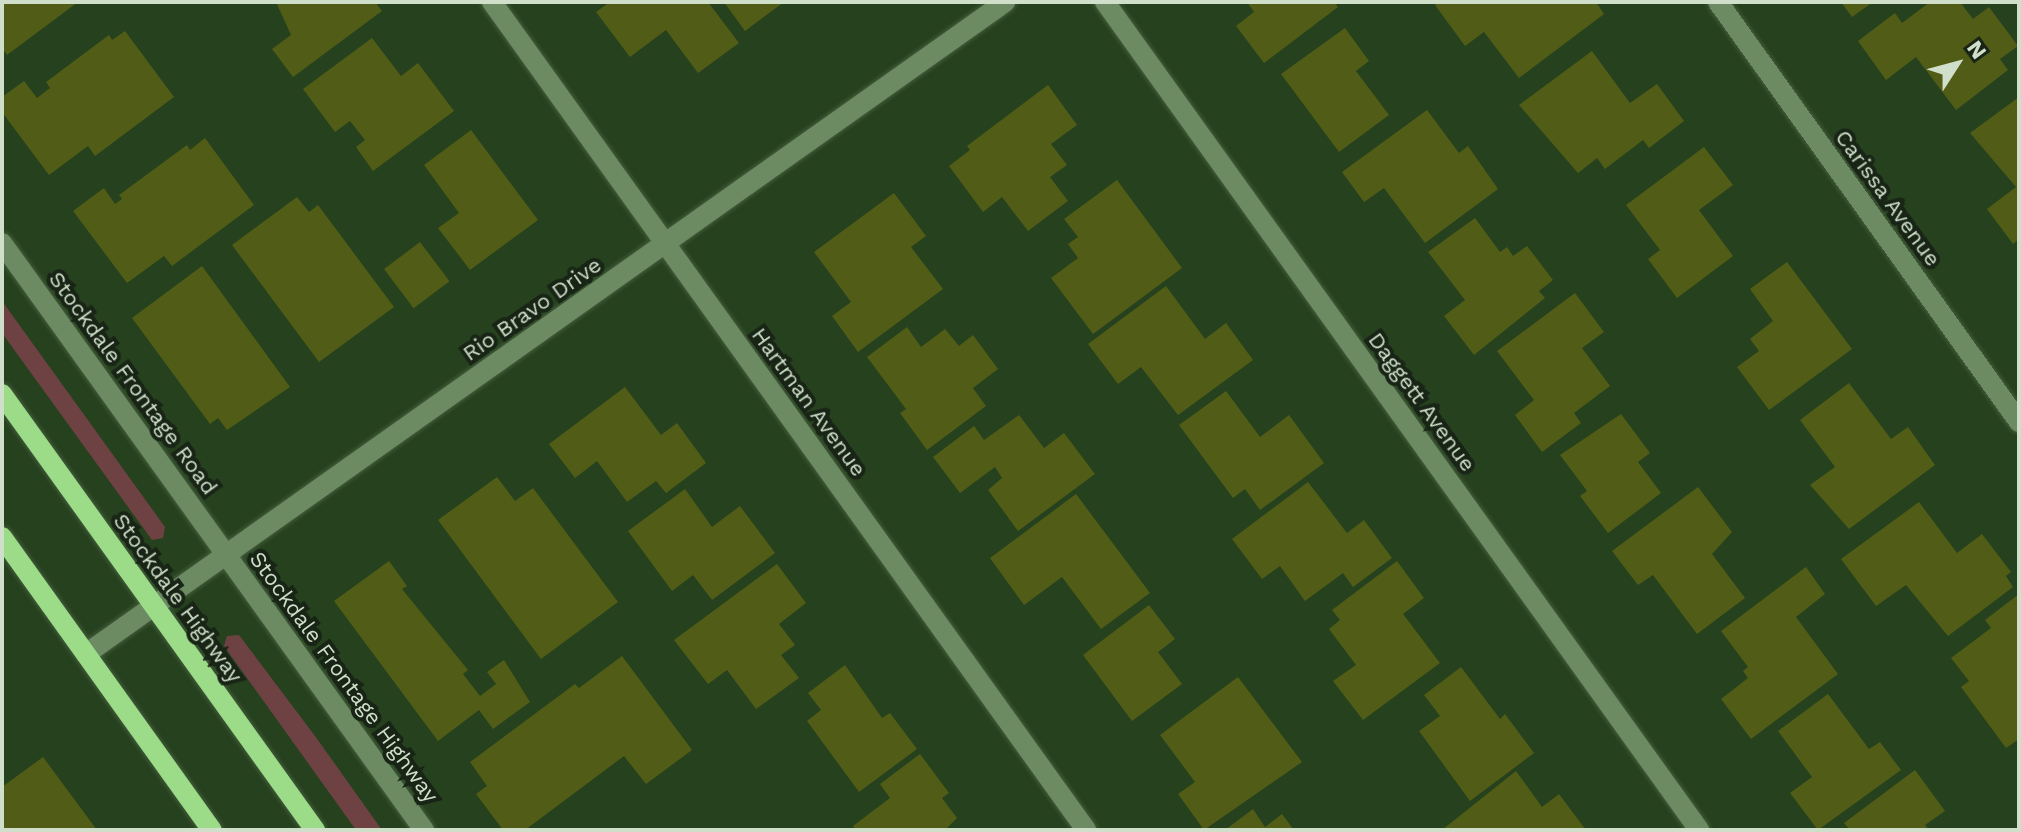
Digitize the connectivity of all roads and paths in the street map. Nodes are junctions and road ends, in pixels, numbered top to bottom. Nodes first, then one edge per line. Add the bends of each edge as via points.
1 (492, 2) edge
2 (1005, 2) edge
3 (1105, 2) edge
4 (1718, 2) edge
5 (2, 243) edge
6 (666, 245) junction
7 (2, 394) edge
8 (2019, 422) edge
9 (2, 537) edge
10 (225, 552) junction
11 (154, 605) junction
12 (86, 654) junction
13 (212, 830) edge
14 (315, 830) edge
15 (424, 830) edge
16 (1086, 830) edge
17 (1699, 830) edge

1 - 6 street, Hartman Avenue
2 - 6 street, Rio Bravo Drive
3 - 17 street, Daggett Avenue
4 - 8 street, Carissa Avenue
5 - 10 street, Stockdale Frontage Road
6 - 10 street, Rio Bravo Drive
6 - 16 street, Hartman Avenue
7 - 11 main road, Stockdale Highway
9 - 12 main road
10 - 11 street, Rio Bravo Drive
10 - 15 street, Stockdale Frontage Highway
11 - 12 street, Rio Bravo Drive
11 - 14 main road, Stockdale Highway
12 - 13 main road

